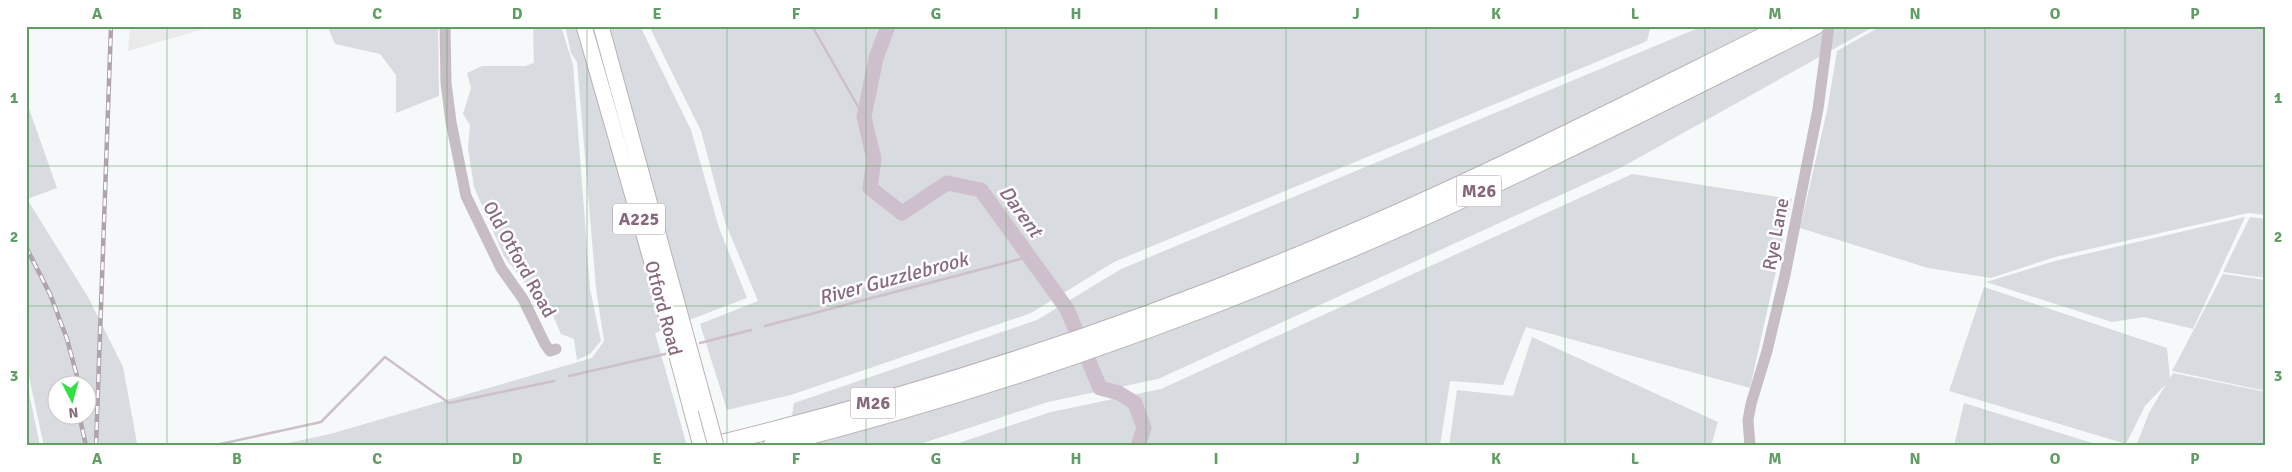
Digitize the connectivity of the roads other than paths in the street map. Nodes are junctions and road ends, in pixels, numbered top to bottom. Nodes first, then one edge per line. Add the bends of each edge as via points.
1 (445, 26) edge
2 (584, 26) edge
3 (601, 26) edge
4 (1783, 26) edge
5 (1830, 26) edge
6 (1813, 28) edge
7 (1136, 326) junction
8 (556, 349) dead end
9 (1037, 359) junction
10 (699, 410) junction
11 (701, 446) edge
12 (709, 446) edge
13 (716, 446) edge
14 (771, 446) edge
15 (1750, 446) edge

1 - 8 street, Old Otford Road via 450,122 466,196 501,268 523,299 545,344 550,351
2 - 10 main road, Otford Road / A225 via 651,259
3 - 10 main road, Otford Road / A225 via 665,254
4 - 7 highway, M26 via 1436,195
5 - 15 street, Rye Lane via 1818,109 1785,275 1751,404 1748,420
6 - 7 highway, M26 via 1432,213 1285,276
7 - 9 highway, M26
9 - 12 highway, M26
9 - 14 highway, M26 via 889,413
10 - 11 main road, Otford Road / A225
10 - 13 main road, Otford Road / A225, bridge

